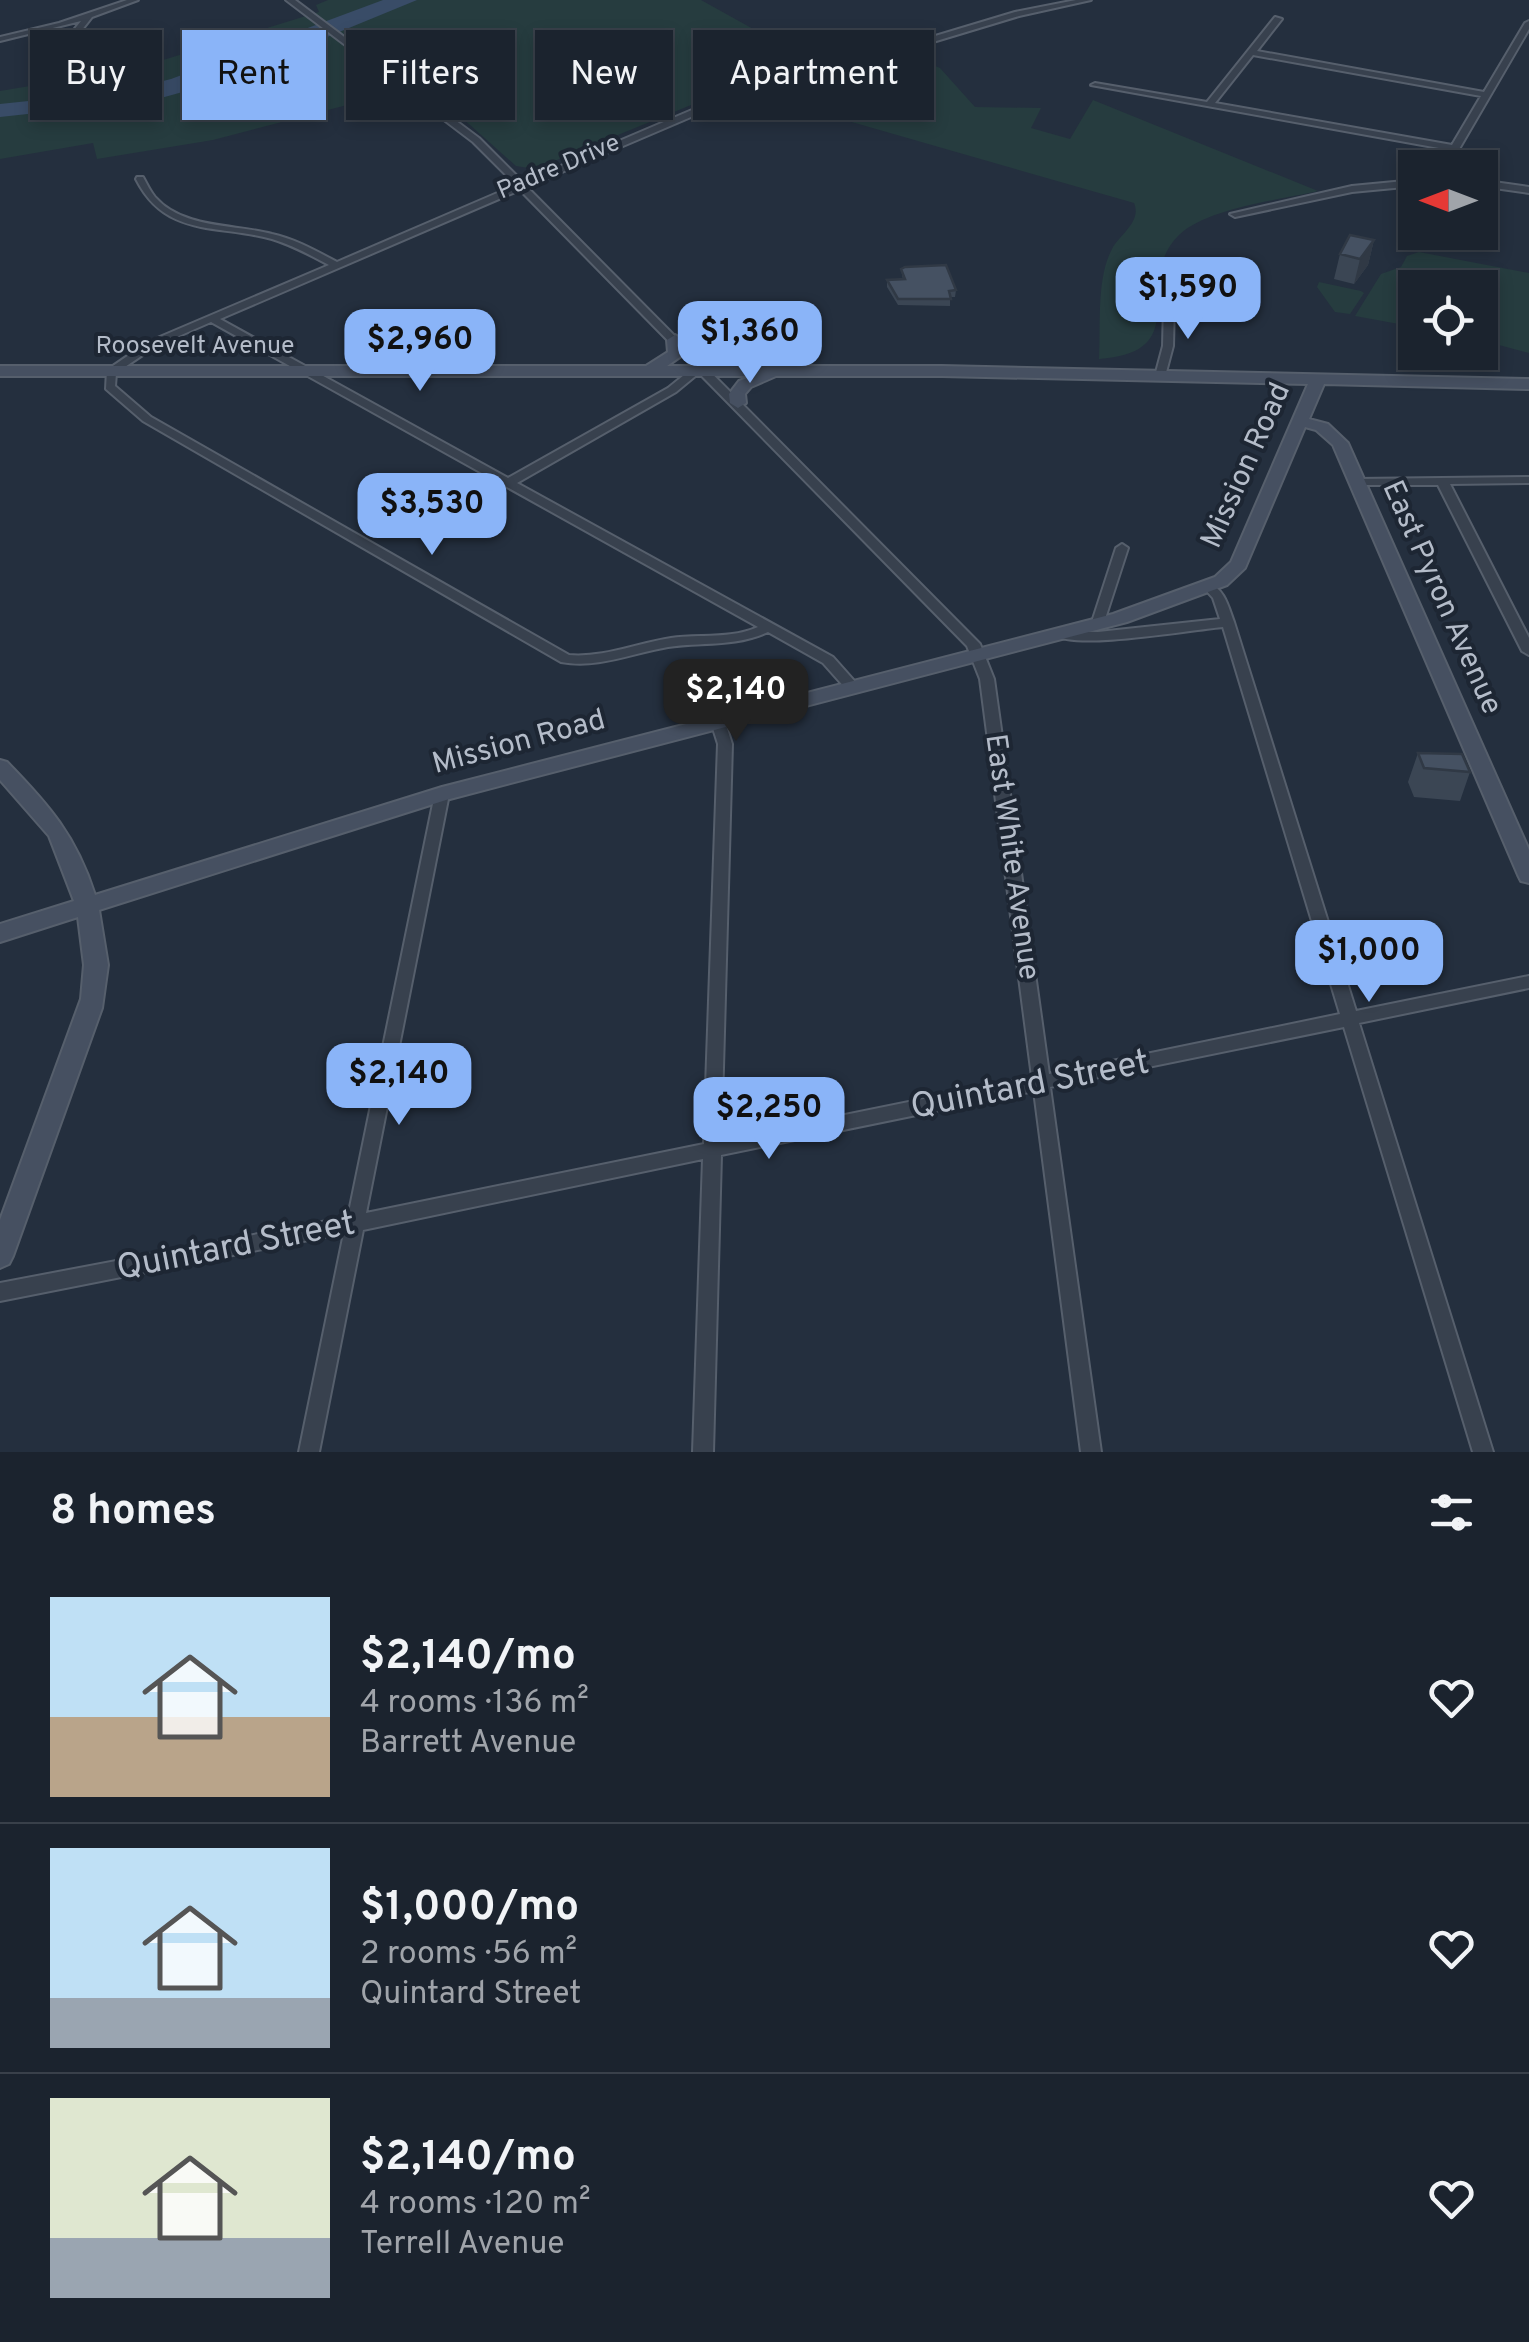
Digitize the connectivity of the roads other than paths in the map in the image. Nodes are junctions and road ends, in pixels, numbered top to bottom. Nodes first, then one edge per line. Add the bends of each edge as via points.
1 (102, 0) edge
2 (134, 0) edge
3 (290, 0) edge
4 (1087, 0) edge
5 (100, 13) junction
6 (88, 17) junction
7 (1278, 18) dead end
8 (1529, 23) edge
9 (78, 30) edge
10 (0, 38) edge
11 (1250, 52) junction
12 (1095, 84) dead end
13 (1487, 95) junction
14 (1209, 105) junction
15 (1455, 148) joint
16 (140, 179) dead end
17 (521, 185) junction
18 (1398, 185) edge
19 (1498, 186) edge
20 (1529, 190) edge
21 (1235, 214) dead end
22 (336, 265) junction
23 (1169, 304) dead end
24 (213, 318) junction
25 (675, 340) junction
26 (650, 370) junction
27 (701, 370) junction
28 (784, 370) junction
29 (0, 372) edge
30 (110, 372) junction
31 (310, 372) junction
32 (1160, 376) junction
33 (1318, 380) junction
34 (1529, 384) edge
35 (738, 404) junction
36 (1300, 421) junction
37 (1529, 480) edge
38 (1442, 481) junction
39 (508, 482) junction
40 (1357, 482) junction
41 (1122, 548) dead end
42 (1208, 586) junction
43 (1228, 622) junction
44 (1097, 625) junction
45 (768, 627) junction
46 (1060, 635) junction
47 (1529, 652) edge
48 (979, 655) junction
49 (852, 687) junction
50 (718, 722) junction
51 (0, 767) edge
52 (442, 794) junction
53 (1529, 875) edge
54 (85, 907) junction
55 (0, 933) edge
56 (1529, 982) edge
57 (1350, 1020) junction
58 (1042, 1084) junction
59 (712, 1149) junction
60 (356, 1223) junction
61 (0, 1256) edge
62 (0, 1292) edge
63 (310, 1452) edge
64 (703, 1452) edge
65 (1092, 1452) edge
66 (1482, 1452) edge

1 - 5 street
2 - 5 street
3 - 17 street, East White Avenue via 464,130
4 - 17 street, Padre Drive via 1018,14 702,108
5 - 6 street
6 - 9 street
6 - 10 street
7 - 11 street
8 - 13 street
11 - 13 street
11 - 14 street
12 - 14 street
13 - 15 street
14 - 15 street
16 - 22 street via 148,198 176,217 282,239
17 - 22 street, Padre Drive
17 - 25 street, East White Avenue
18 - 21 street
19 - 20 street
22 - 24 street, Padre Drive
23 - 32 street
24 - 30 street, Padre Drive via 138,350
24 - 31 street
25 - 26 main road via 676,354
25 - 27 street, East White Avenue
26 - 27 main road, Roosevelt Avenue
26 - 31 main road, Roosevelt Avenue
27 - 28 main road, Roosevelt Avenue
27 - 35 street, East White Avenue
27 - 39 street
28 - 32 main road, Roosevelt Avenue
28 - 35 main road via 745,384
29 - 30 main road, Roosevelt Avenue
30 - 31 main road, Roosevelt Avenue
30 - 45 street via 110,387 147,419 566,659 601,659 681,640 742,638
31 - 39 street
32 - 33 main road, Roosevelt Avenue
33 - 34 main road, Roosevelt Avenue
33 - 36 main road, Mission Road
35 - 48 street, East White Avenue via 964,632
36 - 40 main road, East Pyron Avenue via 1333,434
36 - 42 main road, Mission Road via 1238,564
37 - 38 street
38 - 40 street
38 - 47 street
39 - 45 street
40 - 53 main road, East Pyron Avenue
41 - 44 street
42 - 43 street
42 - 44 main road, Mission Road
43 - 46 street, Mission Road
43 - 57 street
44 - 46 main road, Mission Road
45 - 49 street via 828,660
46 - 48 main road, Mission Road
48 - 49 main road, Mission Road
48 - 58 street, East White Avenue
49 - 50 main road, Mission Road
50 - 52 main road, Mission Road
50 - 59 street via 725,744
51 - 54 main road via 56,831
52 - 54 main road, Mission Road
52 - 60 street
54 - 55 main road, Mission Road
54 - 61 main road via 97,962 91,1005
56 - 57 street, Quintard Street
57 - 58 street, Quintard Street
57 - 66 street
58 - 59 street, Quintard Street
58 - 65 street, East White Avenue
59 - 60 street, Quintard Street
59 - 64 street
60 - 62 street, Quintard Street
60 - 63 street

